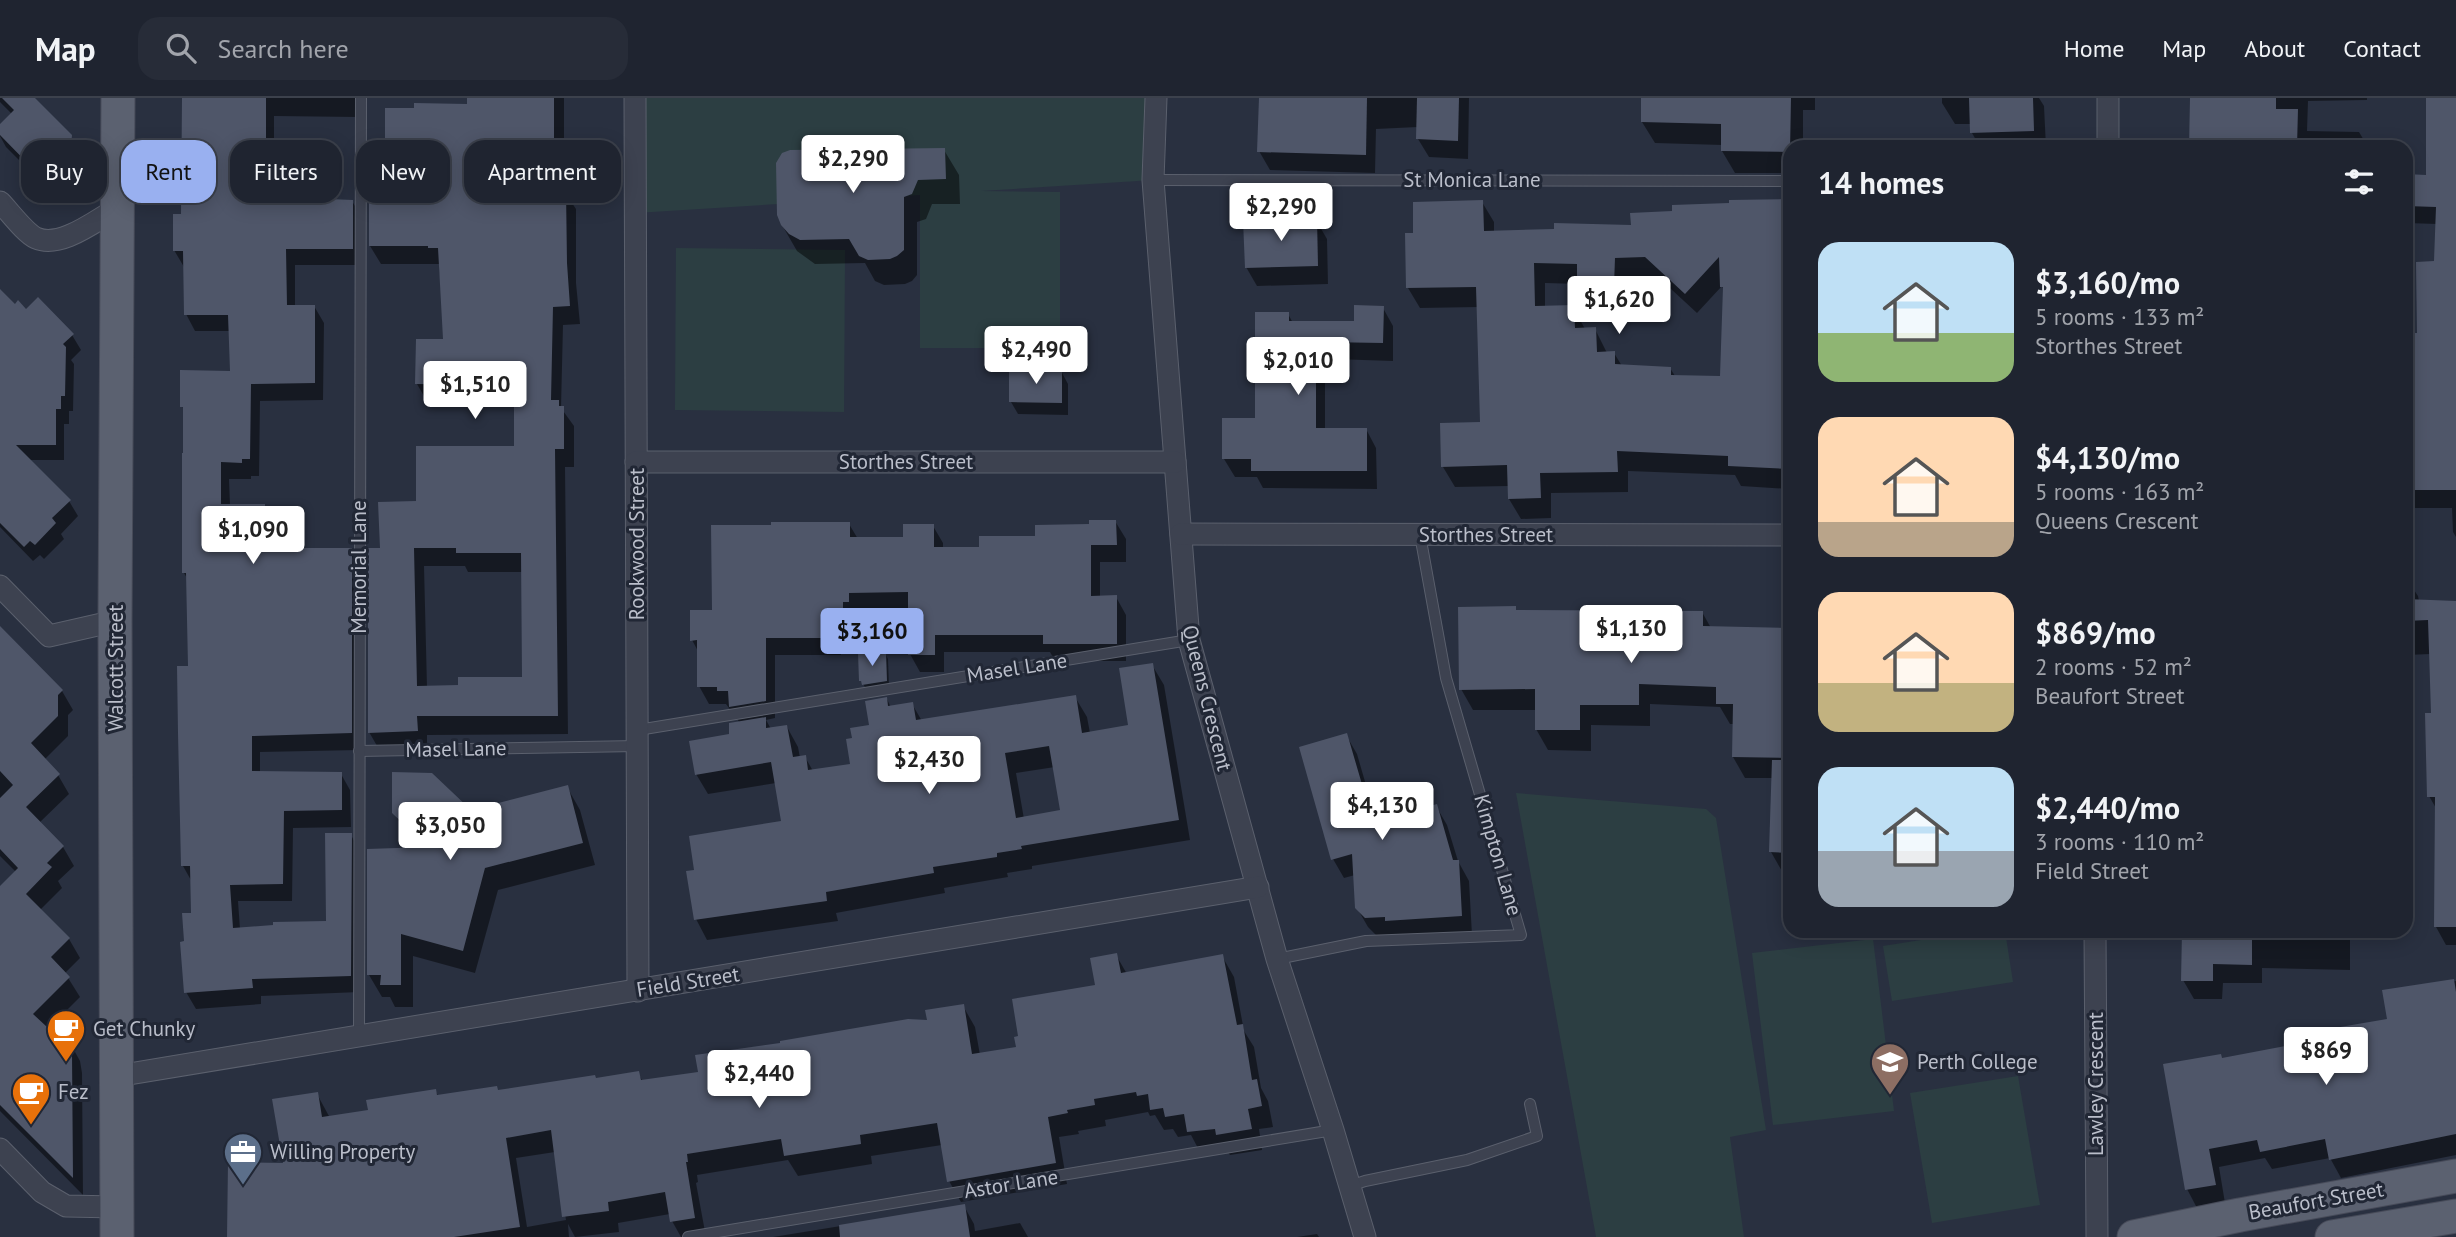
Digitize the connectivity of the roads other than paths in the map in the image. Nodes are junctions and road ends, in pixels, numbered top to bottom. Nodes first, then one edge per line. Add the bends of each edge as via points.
1 (118, 98) edge
2 (361, 98) edge
3 (635, 98) edge
4 (1156, 98) edge
5 (2108, 98) edge
6 (2108, 140) edge
7 (1153, 180) junction
8 (1783, 181) edge
9 (0, 202) edge
10 (118, 208) junction
11 (636, 462) junction
12 (1175, 462) junction
13 (1181, 534) junction
14 (1420, 535) junction
15 (1783, 535) edge
16 (0, 586) edge
17 (115, 621) junction
18 (1189, 640) junction
19 (637, 738) junction
20 (359, 751) junction
21 (1258, 887) junction
22 (2095, 938) edge
23 (1277, 959) junction
24 (638, 990) junction
25 (359, 1037) junction
26 (117, 1076) junction
27 (1530, 1104) dead end
28 (1333, 1130) junction
29 (0, 1149) edge
30 (2456, 1176) edge
31 (1350, 1186) junction
32 (2456, 1216) edge
33 (117, 1222) edge
34 (688, 1237) edge
35 (1365, 1237) edge
36 (2097, 1237) edge
37 (2134, 1237) edge
38 (2332, 1237) edge

1 - 10 main road, Walcott Street
2 - 20 lane, Memorial Lane
3 - 11 street, Rookwood Street
4 - 7 street, Queens Crescent
5 - 6 street
7 - 8 lane, St Monica Lane
7 - 12 street, Queens Crescent
9 - 10 street via 34,237 48,241 66,237
10 - 17 main road, Walcott Street
11 - 12 street, Storthes Street
11 - 19 street, Rookwood Street
12 - 13 street, Queens Crescent
13 - 14 street, Storthes Street
13 - 18 street, Queens Crescent
14 - 15 street, Storthes Street
14 - 23 lane, Kimpton Lane via 1446,678 1521,935 1366,942
16 - 17 street via 49,636
17 - 26 main road, Walcott Street
18 - 19 lane, Masel Lane
18 - 21 street, Queens Crescent
19 - 20 lane, Masel Lane
19 - 24 street, Rookwood Street
20 - 25 lane, Memorial Lane
21 - 23 street, Queens Crescent
21 - 24 street, Field Street
22 - 36 street, Lawley Crescent
23 - 28 street, Queens Crescent
24 - 25 street, Field Street
25 - 26 street, Field Street
26 - 33 main road, Walcott Street
27 - 31 lane via 1536,1136 1467,1160
28 - 31 street, Queens Crescent
28 - 34 lane, Astor Lane
29 - 33 street via 42,1192 66,1206
30 - 37 main road, Beaufort Street
31 - 35 street, Queens Crescent
32 - 38 main road, Beaufort Street

